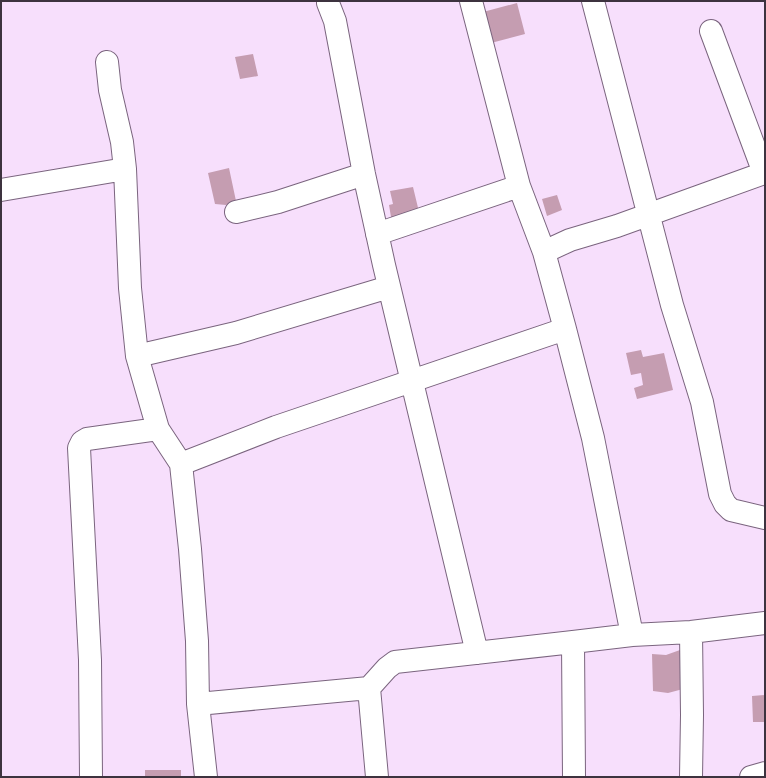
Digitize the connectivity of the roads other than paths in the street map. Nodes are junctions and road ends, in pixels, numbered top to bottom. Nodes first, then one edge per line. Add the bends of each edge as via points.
1 (471, 1) edge
2 (593, 1) edge
3 (328, 3) dead end
4 (711, 32) dead end
5 (107, 62) dead end
6 (125, 168) junction
7 (364, 174) junction
8 (764, 174) edge
9 (519, 186) junction
10 (1, 190) edge
11 (236, 212) dead end
12 (649, 214) junction
13 (377, 234) junction
14 (544, 252) junction
15 (389, 287) junction
16 (565, 329) junction
17 (137, 356) junction
18 (411, 381) junction
19 (158, 429) junction
20 (181, 464) junction
21 (765, 518) edge
22 (765, 623) edge
23 (691, 632) junction
24 (632, 635) junction
25 (573, 642) junction
26 (477, 653) junction
27 (369, 688) junction
28 (198, 704) junction
29 (765, 773) edge
30 (91, 777) edge
31 (206, 777) edge
32 (377, 777) edge
33 (574, 777) edge
34 (691, 777) edge
35 (751, 777) edge

1 - 9 street
2 - 12 street
3 - 7 street via 334,21
4 - 8 street
5 - 6 street
6 - 10 street
6 - 17 street via 130,288
7 - 11 street via 278,202
7 - 13 street
8 - 12 street
9 - 13 street
9 - 14 street
12 - 14 street via 570,240
12 - 21 street via 672,305 702,402 720,494 731,510
13 - 15 street
14 - 16 street
15 - 17 street via 236,333
15 - 18 street
16 - 18 street
16 - 24 street via 593,438
17 - 19 street
18 - 20 street via 276,427
18 - 26 street
19 - 20 street
19 - 30 street via 87,439 79,448 90,660
20 - 28 street via 197,641
22 - 23 street
23 - 24 street
23 - 34 street
24 - 25 street
25 - 26 street
25 - 33 street
26 - 27 street via 395,662
27 - 28 street
27 - 32 street
28 - 31 street
29 - 35 street

